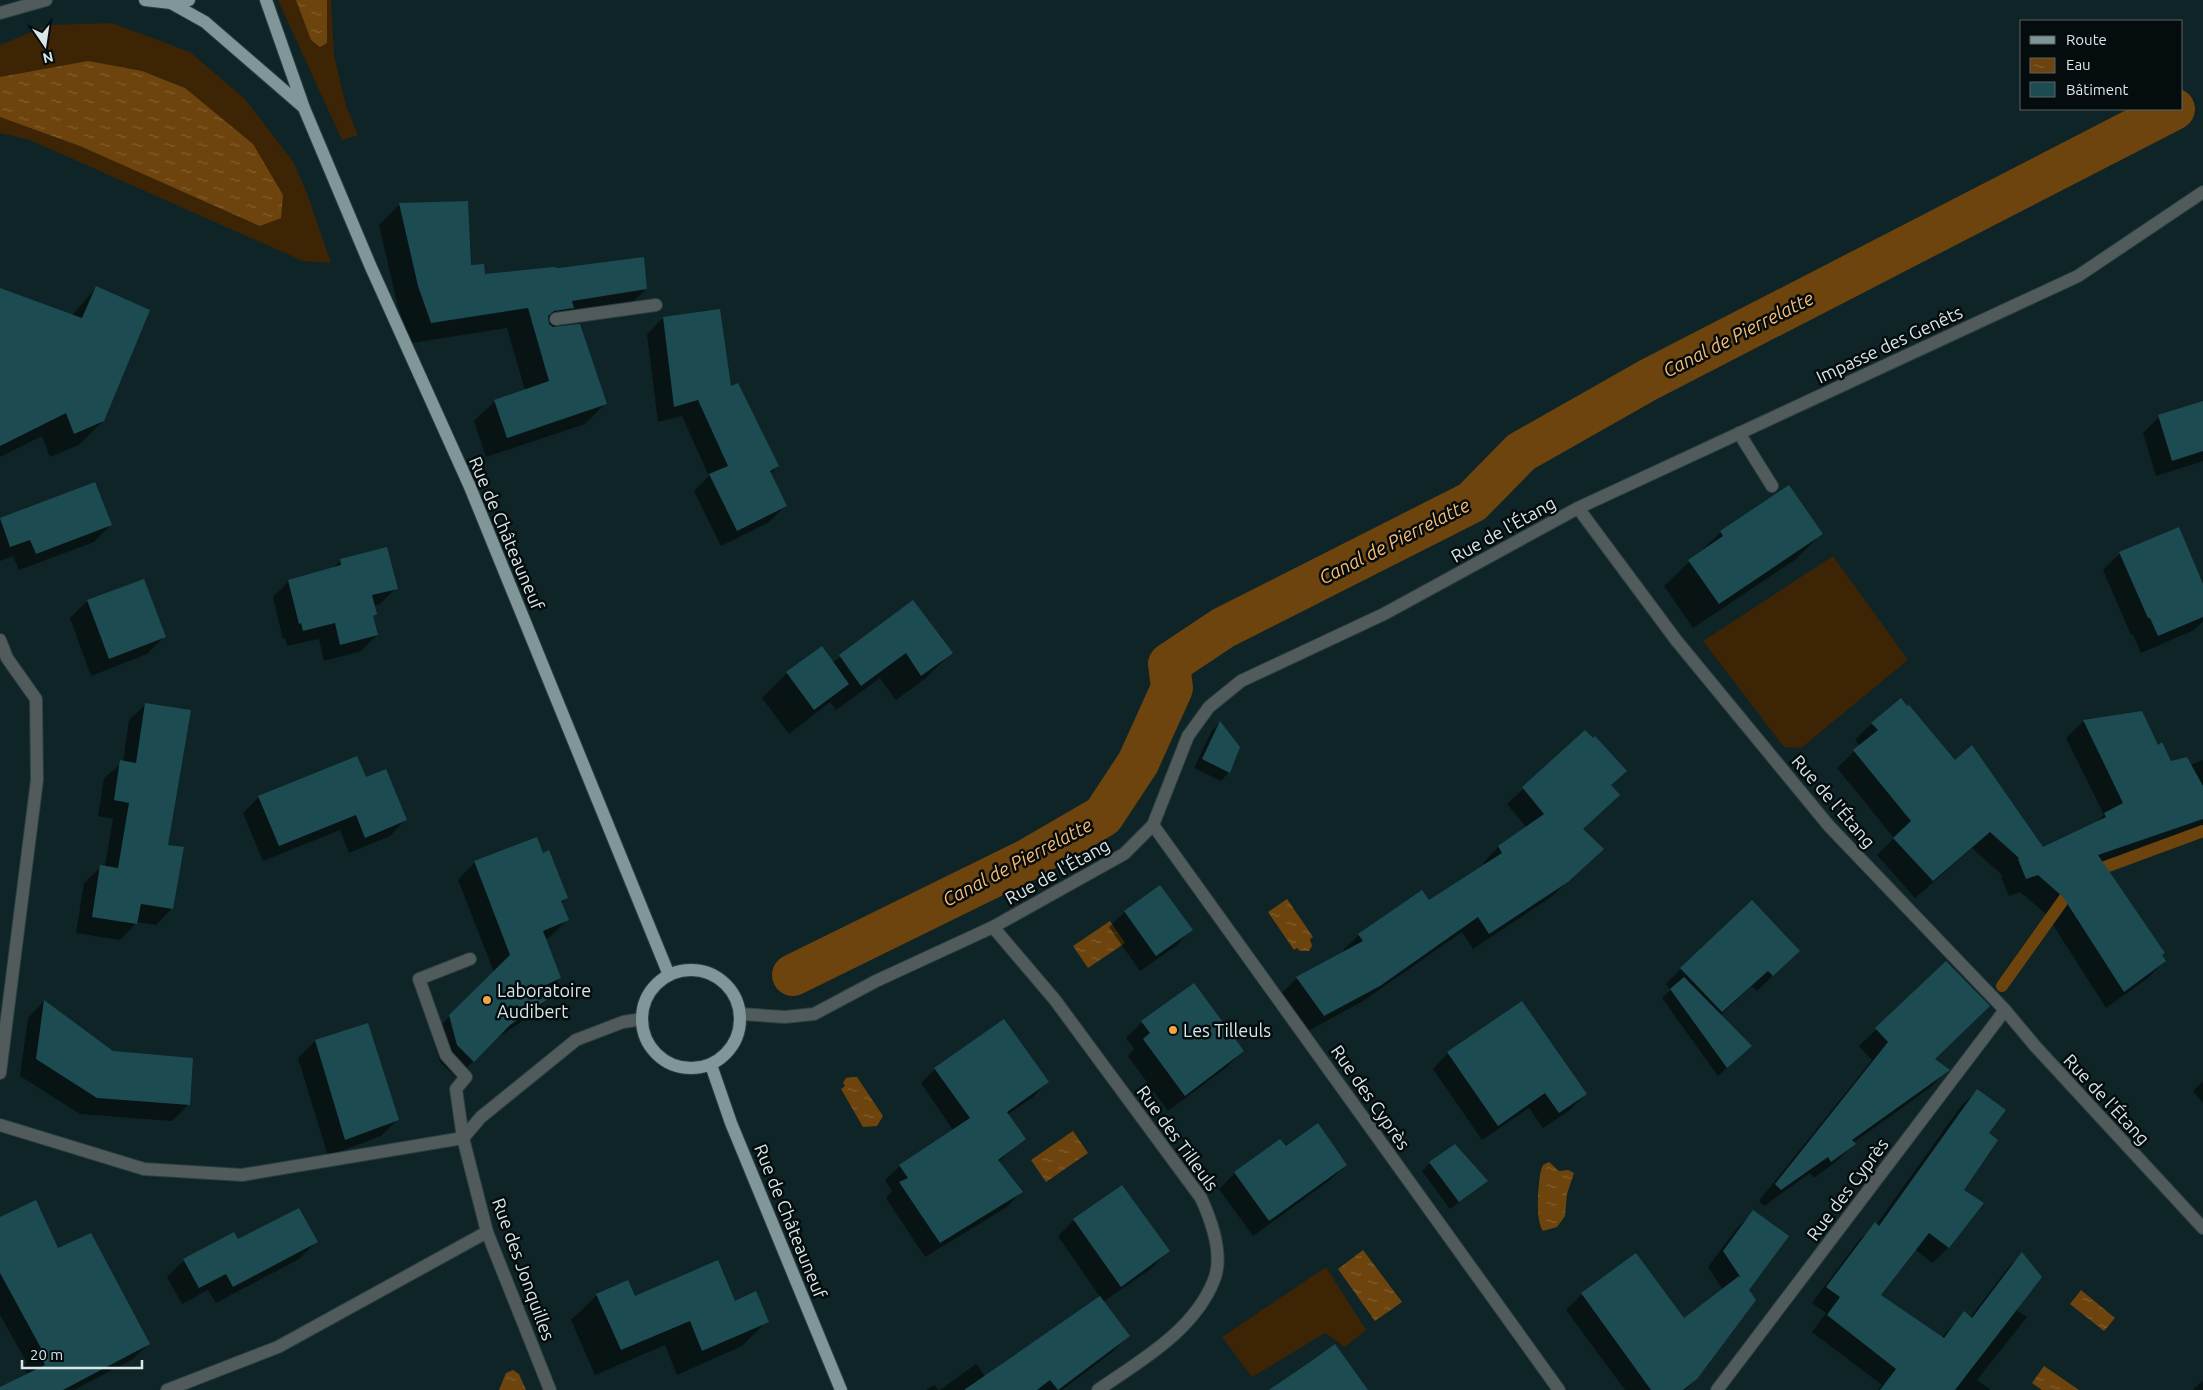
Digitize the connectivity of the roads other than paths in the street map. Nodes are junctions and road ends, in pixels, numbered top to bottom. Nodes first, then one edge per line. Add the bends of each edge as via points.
1 (46, 0) edge
2 (144, 0) edge
3 (188, 0) edge
4 (266, 0) edge
5 (170, 3) junction
6 (0, 13) edge
7 (304, 108) junction
8 (2203, 192) edge
9 (656, 305) dead end
10 (556, 319) dead end
11 (1739, 433) junction
12 (1772, 486) dead end
13 (1578, 508) junction
14 (0, 640) edge
15 (1154, 825) junction
16 (993, 926) junction
17 (470, 959) dead end
18 (669, 975) junction
19 (2005, 1010) junction
20 (741, 1014) junction
21 (642, 1019) junction
22 (711, 1065) junction
23 (0, 1073) edge
24 (0, 1125) edge
25 (463, 1138) junction
26 (2203, 1228) edge
27 (487, 1232) junction
28 (1555, 1388) edge
29 (167, 1390) edge
30 (550, 1390) edge
31 (841, 1390) edge
32 (1098, 1390) edge
33 (1717, 1390) edge

1 - 6 street
2 - 5 main road
3 - 5 main road
4 - 7 main road, Rue de Châteauneuf
5 - 7 main road, Rue de Châteauneuf via 205,22
7 - 18 main road, Rue de Châteauneuf via 370,265 470,487
8 - 11 street, Impasse des Genêts via 2078,276
9 - 10 street
11 - 12 street
11 - 13 street, Impasse des Genêts
13 - 15 street, Rue de l'Étang via 1384,614 1241,681 1209,707 1188,736
13 - 19 street, Rue de l'Étang via 1676,640 1829,826
14 - 23 street via 7,658 36,698 37,780
15 - 16 street, Rue de l'Étang via 1124,854
15 - 28 street, Rue des Cyprès
16 - 20 street, Rue de l'Étang via 814,1014 785,1017
16 - 32 street, Rue des Tilleuls via 1055,1000 1201,1198 1216,1238 1215,1279 1187,1323
17 - 25 street, Rue des Jonquilles via 418,979 446,1055 466,1077 456,1089
18 - 20 main road via 692,970 715,976 728,985
18 - 21 main road via 654,986 645,1001
19 - 26 street, Rue de l'Étang
19 - 33 street, Rue des Cyprès
20 - 22 main road via 734,1044
21 - 22 main road via 645,1038 656,1054 673,1065 692,1068
21 - 25 street via 623,1022 576,1040 481,1117
22 - 31 main road, Rue de Châteauneuf via 731,1123
24 - 25 street via 144,1169 242,1175
25 - 27 street, Rue des Jonquilles
27 - 29 street via 278,1347
27 - 30 street, Rue des Jonquilles

